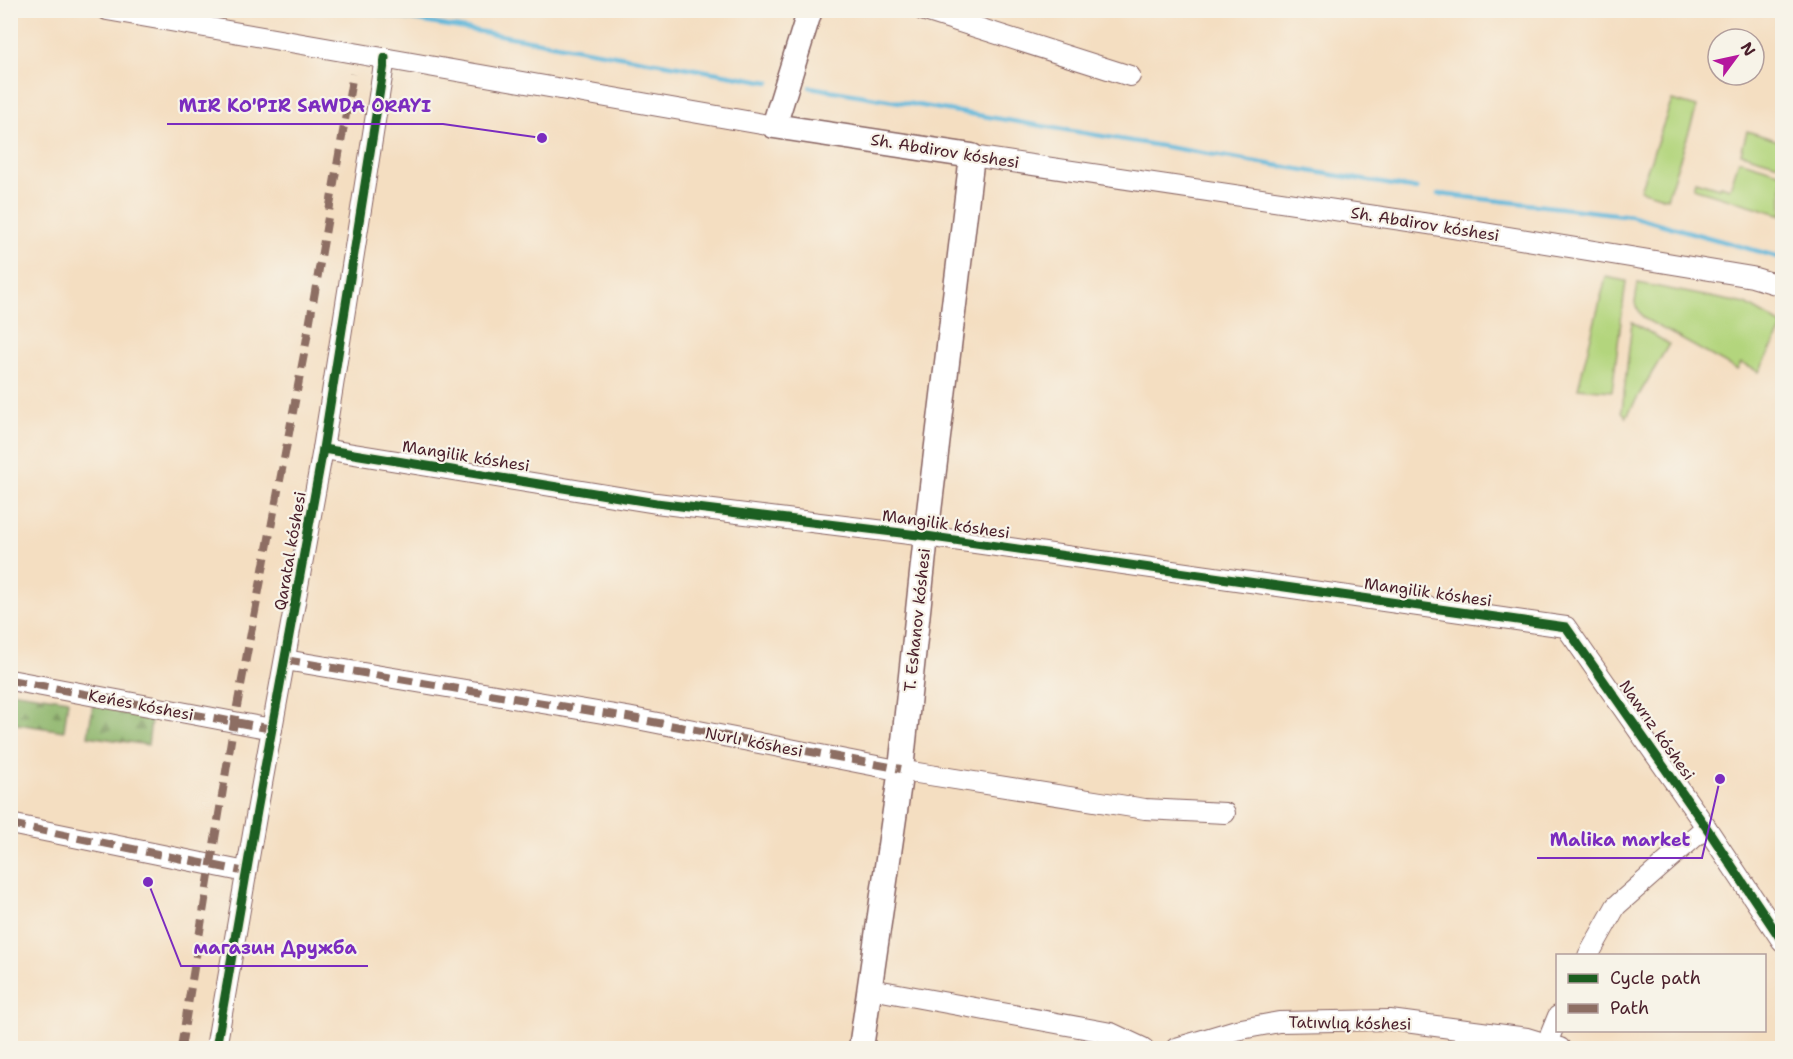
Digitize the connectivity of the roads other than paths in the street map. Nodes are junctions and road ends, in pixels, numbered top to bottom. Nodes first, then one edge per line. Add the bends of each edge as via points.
1 (108, 10) edge
2 (810, 10) edge
3 (922, 10) edge
4 (385, 58) junction
5 (1130, 76) dead end
6 (774, 126) junction
7 (972, 156) junction
8 (1782, 286) edge
9 (323, 449) junction
10 (926, 536) junction
11 (1566, 627) joint
12 (285, 660) junction
13 (10, 680) edge
14 (272, 729) junction
15 (901, 769) junction
16 (1225, 813) dead end
17 (10, 824) edge
18 (1706, 827) junction
19 (246, 872) junction
20 (1782, 941) edge
21 (1589, 954) edge
22 (871, 989) junction
23 (1556, 1020) edge
24 (1550, 1047) edge
25 (216, 1048) edge
26 (861, 1048) edge
27 (1143, 1048) edge
28 (1176, 1048) edge

1 - 4 street, Sh. Abdirov kóshesi
2 - 6 main road
3 - 5 street
4 - 6 street, Sh. Abdirov kóshesi
4 - 9 street, Qaratal kóshesi
6 - 7 main road, Sh. Abdirov kóshesi
7 - 8 street, Sh. Abdirov kóshesi via 1562,245 1752,276
7 - 10 main road, T. Eshanov kóshesi
9 - 10 street, Mangilik kóshesi via 656,503
9 - 12 street, Qaratal kóshesi
10 - 11 street, Mangilik kóshesi
10 - 15 main road, T. Eshanov kóshesi
11 - 18 street, Nawrız kóshesi
12 - 14 street, Qaratal kóshesi
12 - 15 street, Nurlı kóshesi via 627,717
13 - 14 street, Keńes kóshesi
14 - 19 street, Qaratal kóshesi
15 - 16 street, Nurlı kóshesi via 1145,809
15 - 22 main road, T. Eshanov kóshesi
17 - 19 street
18 - 20 street, Nawrız kóshesi
18 - 21 street via 1616,906
19 - 25 street, Qaratal kóshesi
22 - 26 main road, T. Eshanov kóshesi
22 - 27 street via 1111,1033
23 - 24 street
24 - 28 street, Tatıwlıq kóshesi via 1527,1038 1390,1020 1279,1022

